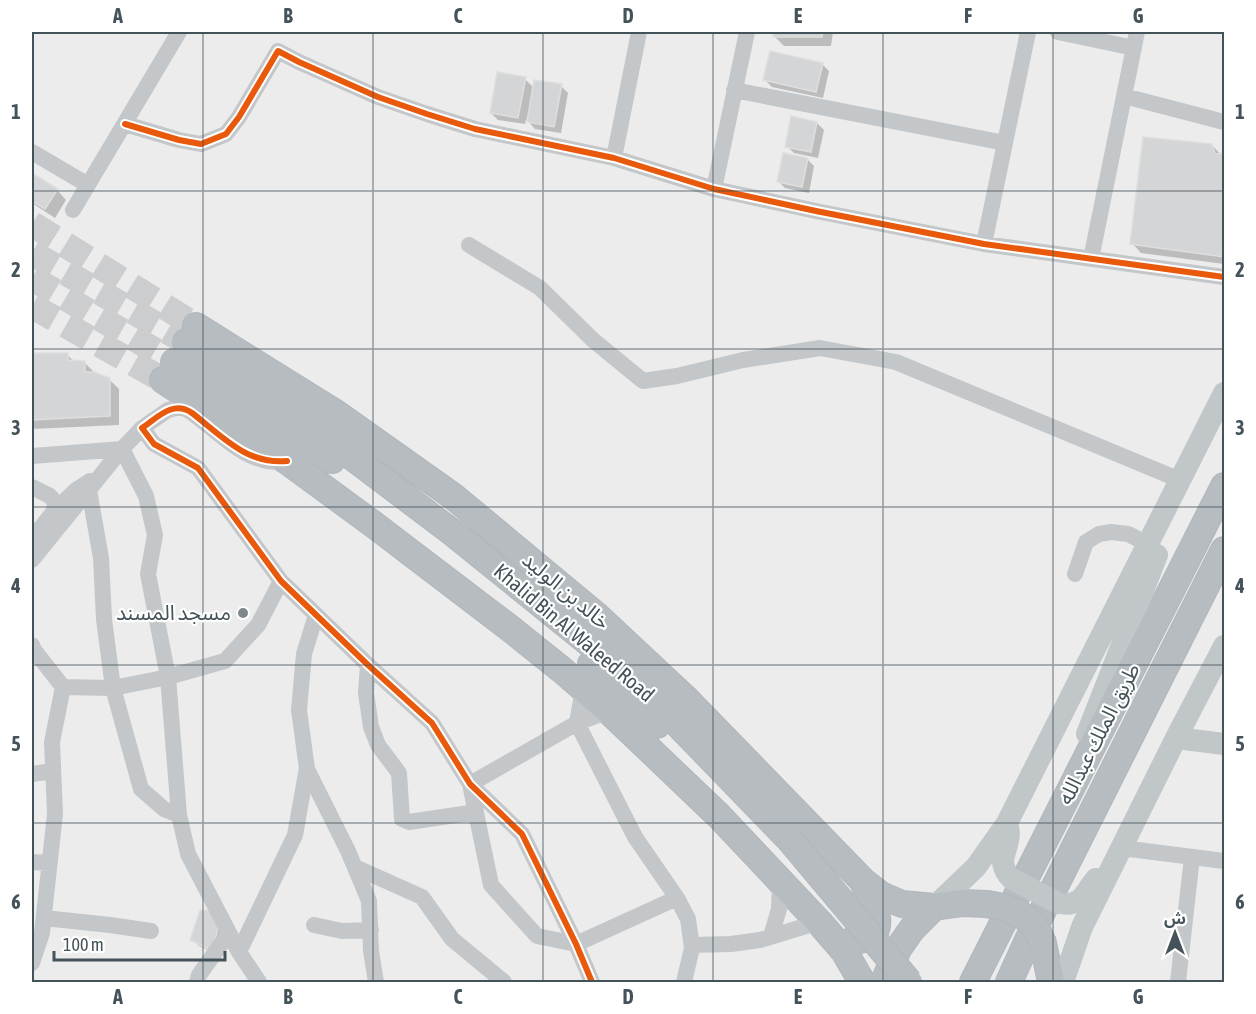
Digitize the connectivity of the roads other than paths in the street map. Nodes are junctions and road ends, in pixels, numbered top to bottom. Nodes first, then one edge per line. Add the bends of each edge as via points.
1 (179, 32) edge
2 (639, 32) edge
3 (747, 32) edge
4 (1028, 32) edge
5 (1058, 32) edge
6 (1137, 32) edge
7 (1134, 48) junction
8 (734, 90) junction
9 (1124, 96) junction
10 (1224, 122) edge
11 (125, 124) junction
12 (1005, 143) junction
13 (32, 152) edge
14 (614, 158) junction
15 (88, 184) junction
16 (714, 189) junction
17 (73, 210) dead end
18 (984, 244) junction
19 (469, 245) dead end
20 (1091, 259) junction
21 (1224, 277) edge
22 (180, 353) junction
23 (1224, 393) edge
24 (142, 428) junction
25 (1207, 428) junction
26 (122, 449) junction
27 (32, 456) edge
28 (287, 461) junction
29 (103, 473) junction
30 (1180, 480) junction
31 (1224, 486) edge
32 (32, 487) edge
33 (89, 490) junction
34 (43, 519) edge
35 (32, 538) edge
36 (1149, 544) junction
37 (1224, 550) edge
38 (32, 560) edge
39 (1075, 574) dead end
40 (281, 581) junction
41 (316, 615) junction
42 (32, 645) edge
43 (1224, 646) edge
44 (368, 665) junction
45 (168, 677) junction
46 (63, 687) junction
47 (113, 688) junction
48 (583, 689) junction
49 (609, 711) junction
50 (577, 723) junction
51 (1176, 738) junction
52 (1224, 744) edge
53 (307, 768) junction
54 (53, 771) junction
55 (32, 774) edge
56 (470, 784) junction
57 (476, 812) junction
58 (179, 814) junction
59 (1006, 823) junction
60 (1049, 834) junction
61 (785, 844) junction
62 (1122, 848) junction
63 (1192, 856) junction
64 (1224, 861) edge
65 (32, 862) edge
66 (49, 863) junction
67 (355, 867) junction
68 (1110, 870) junction
69 (780, 881) junction
70 (863, 881) junction
71 (677, 898) junction
72 (934, 907) junction
73 (40, 915) edge
74 (314, 925) dead end
75 (823, 928) junction
76 (370, 930) junction
77 (151, 931) dead end
78 (230, 933) junction
79 (771, 936) junction
80 (576, 944) junction
81 (692, 945) junction
82 (239, 952) junction
83 (32, 963) edge
84 (197, 982) edge
85 (259, 982) edge
86 (376, 982) edge
87 (504, 982) edge
88 (592, 982) edge
89 (684, 982) edge
90 (862, 982) edge
91 (884, 982) edge
92 (893, 982) edge
93 (909, 982) edge
94 (973, 982) edge
95 (1009, 982) edge
96 (1051, 982) edge
97 (1063, 982) edge
98 (1178, 982) edge

1 - 11 street
2 - 14 street
3 - 8 street
4 - 12 street
5 - 7 street
6 - 7 street
7 - 9 street
8 - 12 street
8 - 16 street
9 - 10 street
9 - 20 street
11 - 14 street via 201,144 226,134 278,51 378,97 427,114 475,129
11 - 15 street
12 - 18 street
13 - 15 street
14 - 16 street
15 - 17 street
16 - 18 street
18 - 20 street
19 - 30 street via 540,288 593,340 644,381 820,348 853,354 896,362
20 - 21 street
22 - 28 highway
22 - 61 highway, Khalid Bin Al Waleed Road via 215,359 316,428 635,680
22 - 70 highway, خالد بن الوليد via 337,414 454,497 596,615 686,699
23 - 25 main road
24 - 26 street
24 - 28 street via 168,410 184,408 247,455
24 - 40 street via 154,444 198,468
25 - 30 main road
25 - 60 main road
26 - 27 street
26 - 29 street
26 - 45 street via 146,496 155,535 148,574
28 - 48 highway via 507,626
29 - 33 street
29 - 34 street
30 - 36 main road
31 - 60 highway, طريق الملك عبدالله
32 - 34 street via 55,502
33 - 38 street
33 - 47 street via 101,558
34 - 35 street
36 - 39 street via 1128,534 1099,534 1086,542
36 - 59 main road
37 - 95 highway, طريق الملك عبدالله
40 - 41 street
40 - 45 street via 258,626 225,661
41 - 44 street
41 - 53 street via 304,654 299,710
42 - 46 street
43 - 51 main road
44 - 56 street via 432,723
44 - 57 street via 366,693 371,728 378,745 399,773 402,819 409,822
45 - 47 street
45 - 58 street
46 - 47 street
46 - 54 street via 52,742
47 - 58 street via 141,789 164,809
48 - 49 highway
48 - 50 street
49 - 50 street
49 - 69 highway via 719,816
50 - 56 street
50 - 71 street via 635,837
51 - 52 main road
51 - 62 main road
53 - 67 street
53 - 82 street via 295,835
54 - 55 street
54 - 66 street via 55,814
56 - 57 street
56 - 80 street via 522,834
57 - 80 street via 491,885 537,936
58 - 78 street via 188,854
59 - 68 main road, bridge via 1010,832 1003,866 1008,875 1058,903 1080,900
59 - 72 main road via 976,867
60 - 94 highway, طريق الملك عبدالله
61 - 92 highway, Khalid Bin Al Waleed Road
61 - 93 highway, Khalid Bin Al Waleed Road, bridge
62 - 63 street
62 - 68 main road
63 - 64 street
63 - 98 street
65 - 66 street
66 - 73 street
67 - 76 street via 369,901
67 - 87 street via 422,897 452,939
68 - 97 main road via 1082,927
69 - 75 highway
69 - 79 street via 779,909
70 - 72 highway, خالد بن الوليد via 902,904
70 - 75 highway via 878,916 873,934 849,941
71 - 80 street
71 - 81 street via 688,919
72 - 91 highway via 898,949
72 - 96 highway, خالد بن الوليد, bridge via 986,904 1020,915 1035,926 1043,943
73 - 77 street
73 - 83 street via 42,933
74 - 76 street via 342,931
75 - 79 street
75 - 90 highway via 844,951
76 - 86 street
78 - 82 street
78 - 84 street
79 - 81 street via 731,944
80 - 88 street
81 - 89 street
82 - 85 street

